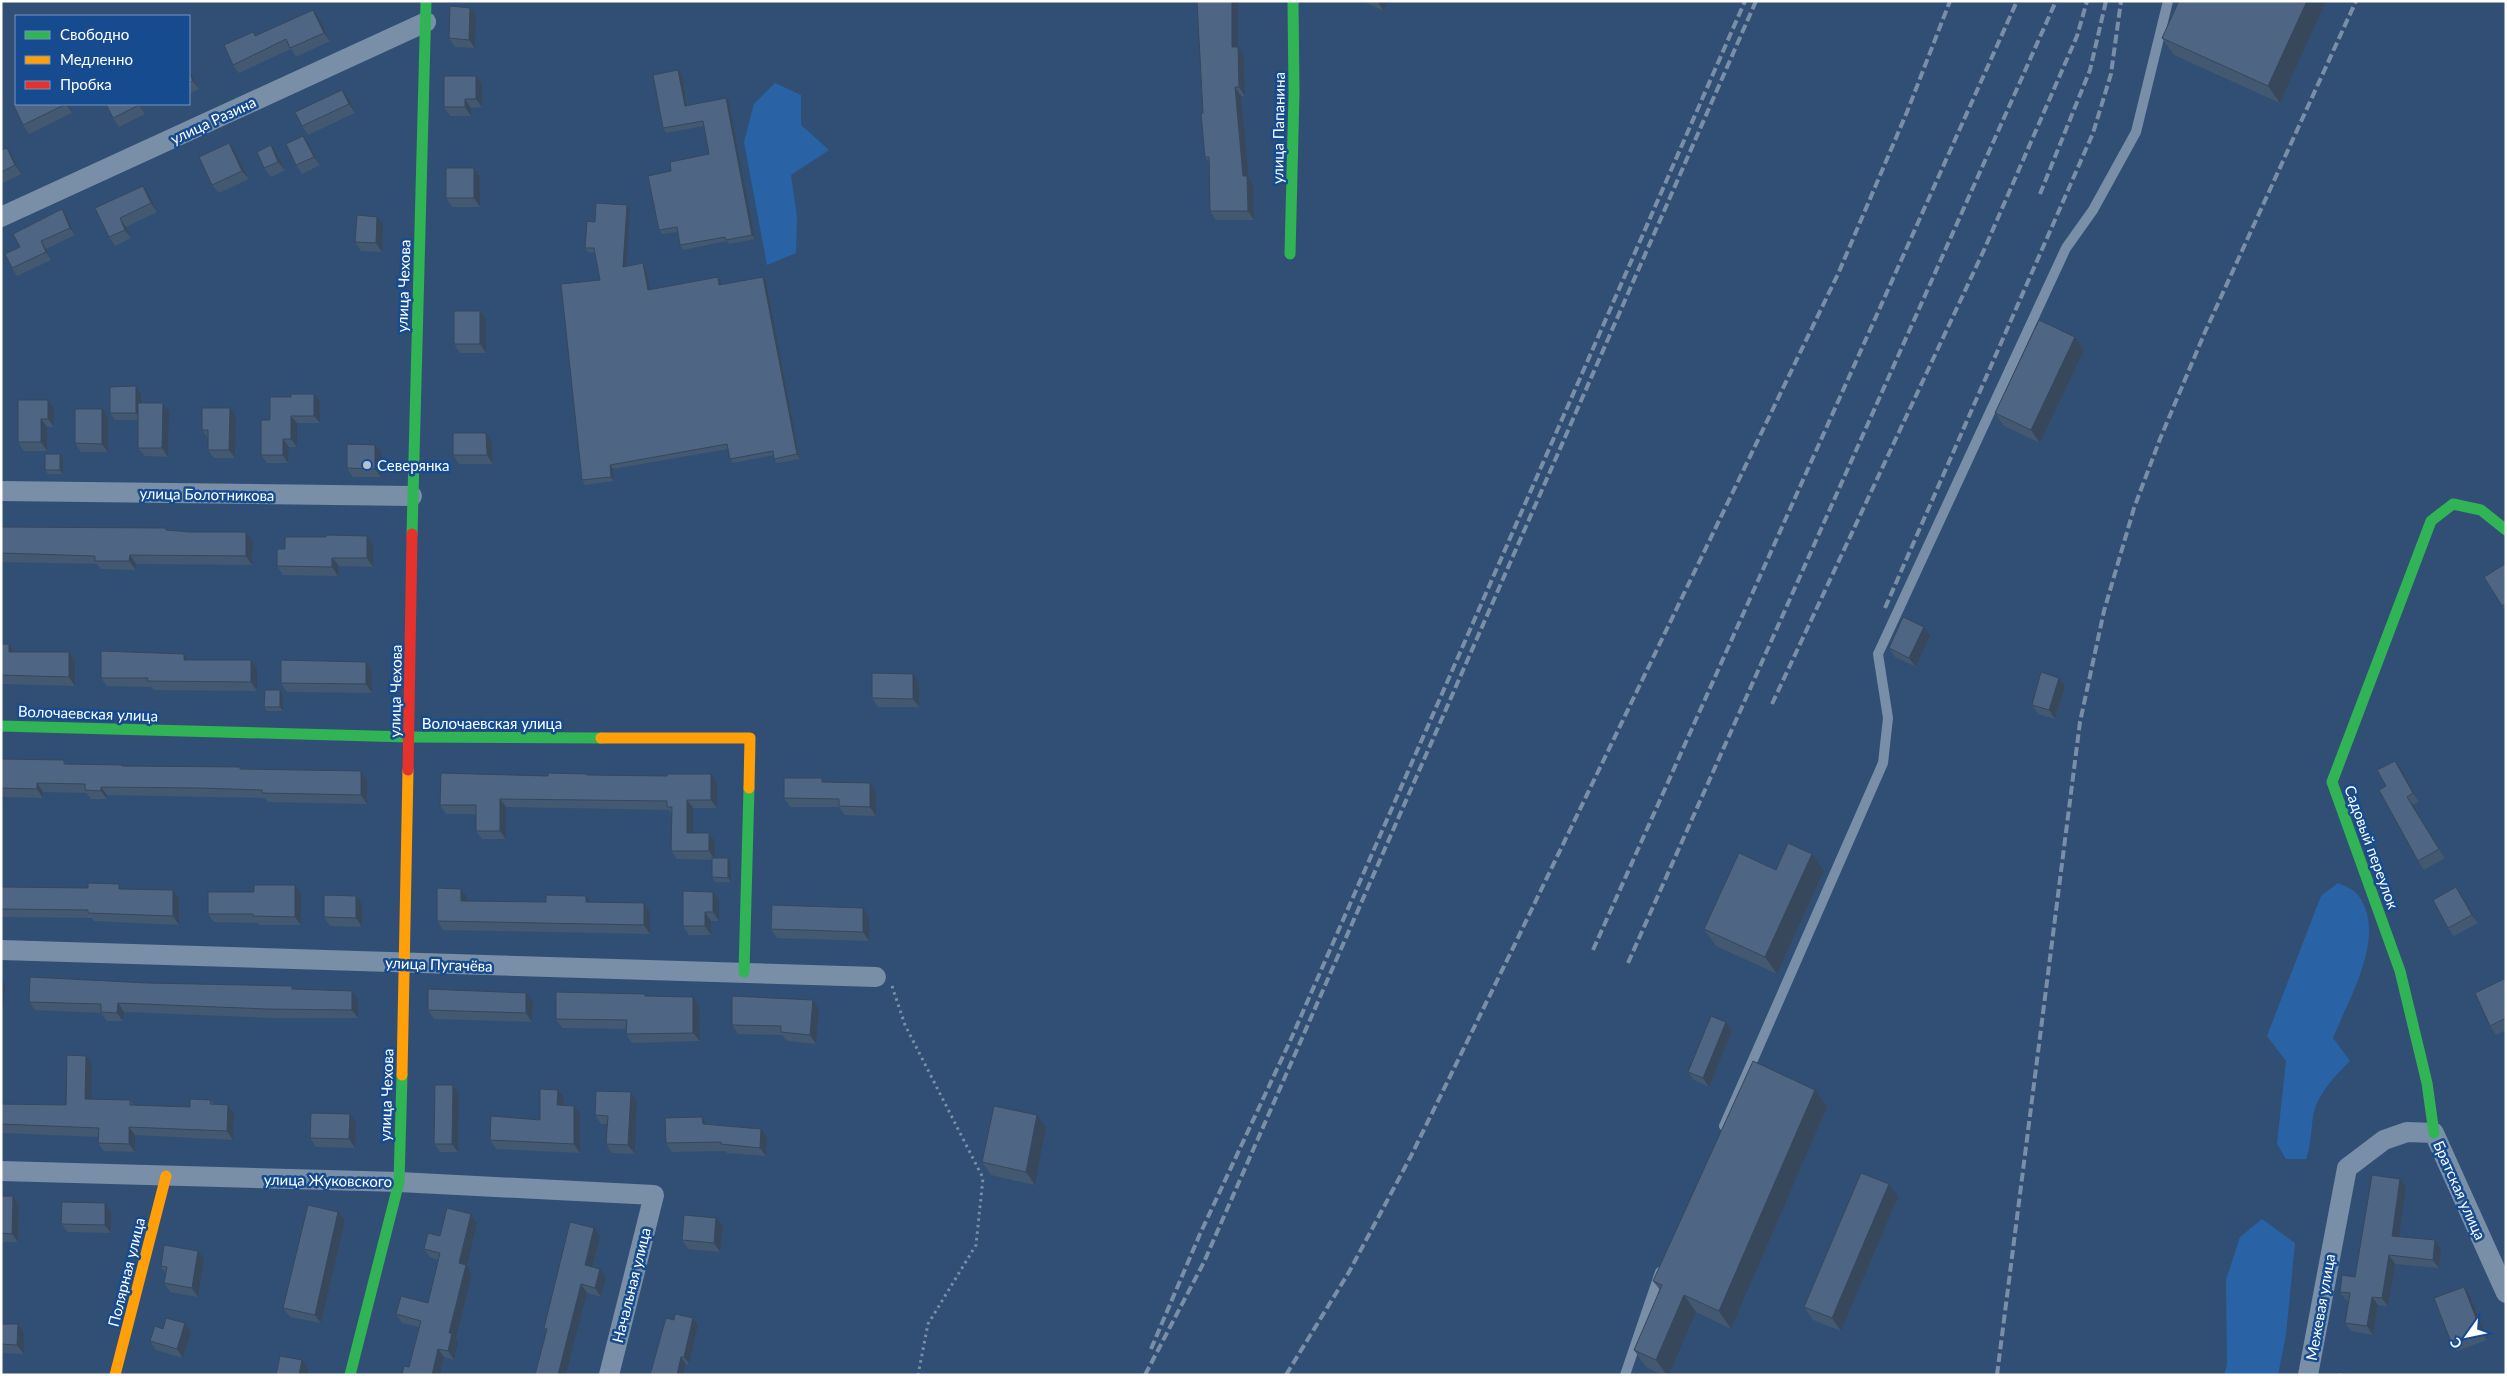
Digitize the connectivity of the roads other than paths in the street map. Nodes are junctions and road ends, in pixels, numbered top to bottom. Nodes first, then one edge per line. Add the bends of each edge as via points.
1 (426, 1) edge
2 (1293, 1) edge
3 (2168, 1) edge
4 (426, 22) junction
5 (1, 218) edge
6 (1290, 254) dead end
7 (1, 491) edge
8 (412, 496) junction
9 (2506, 530) edge
10 (1, 726) edge
11 (409, 738) junction
12 (1, 950) edge
13 (406, 963) junction
14 (744, 972) junction
15 (876, 977) road end
16 (2434, 1133) junction
17 (1720, 1134) edge
18 (1, 1171) edge
19 (166, 1176) junction
20 (399, 1182) junction
21 (654, 1195) joint
22 (2332, 1239) joint
23 (1664, 1261) edge
24 (2506, 1293) edge
25 (115, 1375) edge
26 (350, 1375) edge
27 (609, 1375) edge
28 (1625, 1375) edge
29 (2308, 1375) edge

1 - 4 street, улица Чехова
2 - 6 street, улица Папанина
3 - 17 lane via 2136,132 2093,210 2066,248 1878,654 1888,718 1883,763
4 - 5 street, улица Разина
4 - 8 street, улица Чехова
7 - 8 street, улица Болотникова
8 - 11 street, улица Чехова
9 - 16 street, Садовый переулок via 2481,510 2453,504 2431,520 2332,782 2400,970 2427,1083
10 - 11 street, Волочаевская улица
11 - 13 street, улица Чехова
11 - 14 street, Волочаевская улица via 750,738
12 - 13 street, улица Пугачёва
13 - 14 street, улица Пугачёва
13 - 20 street, улица Чехова
14 - 15 street, улица Пугачёва
16 - 22 street, Братская улица via 2407,1132 2384,1140 2347,1168
16 - 24 street, Братская улица
18 - 19 street, улица Жуковского
19 - 20 street, улица Жуковского
19 - 25 street, Полярная улица
20 - 21 street, улица Жуковского
20 - 26 street, улица Чехова
21 - 27 street, Начальная улица
22 - 29 street, Межевая улица
23 - 28 lane

